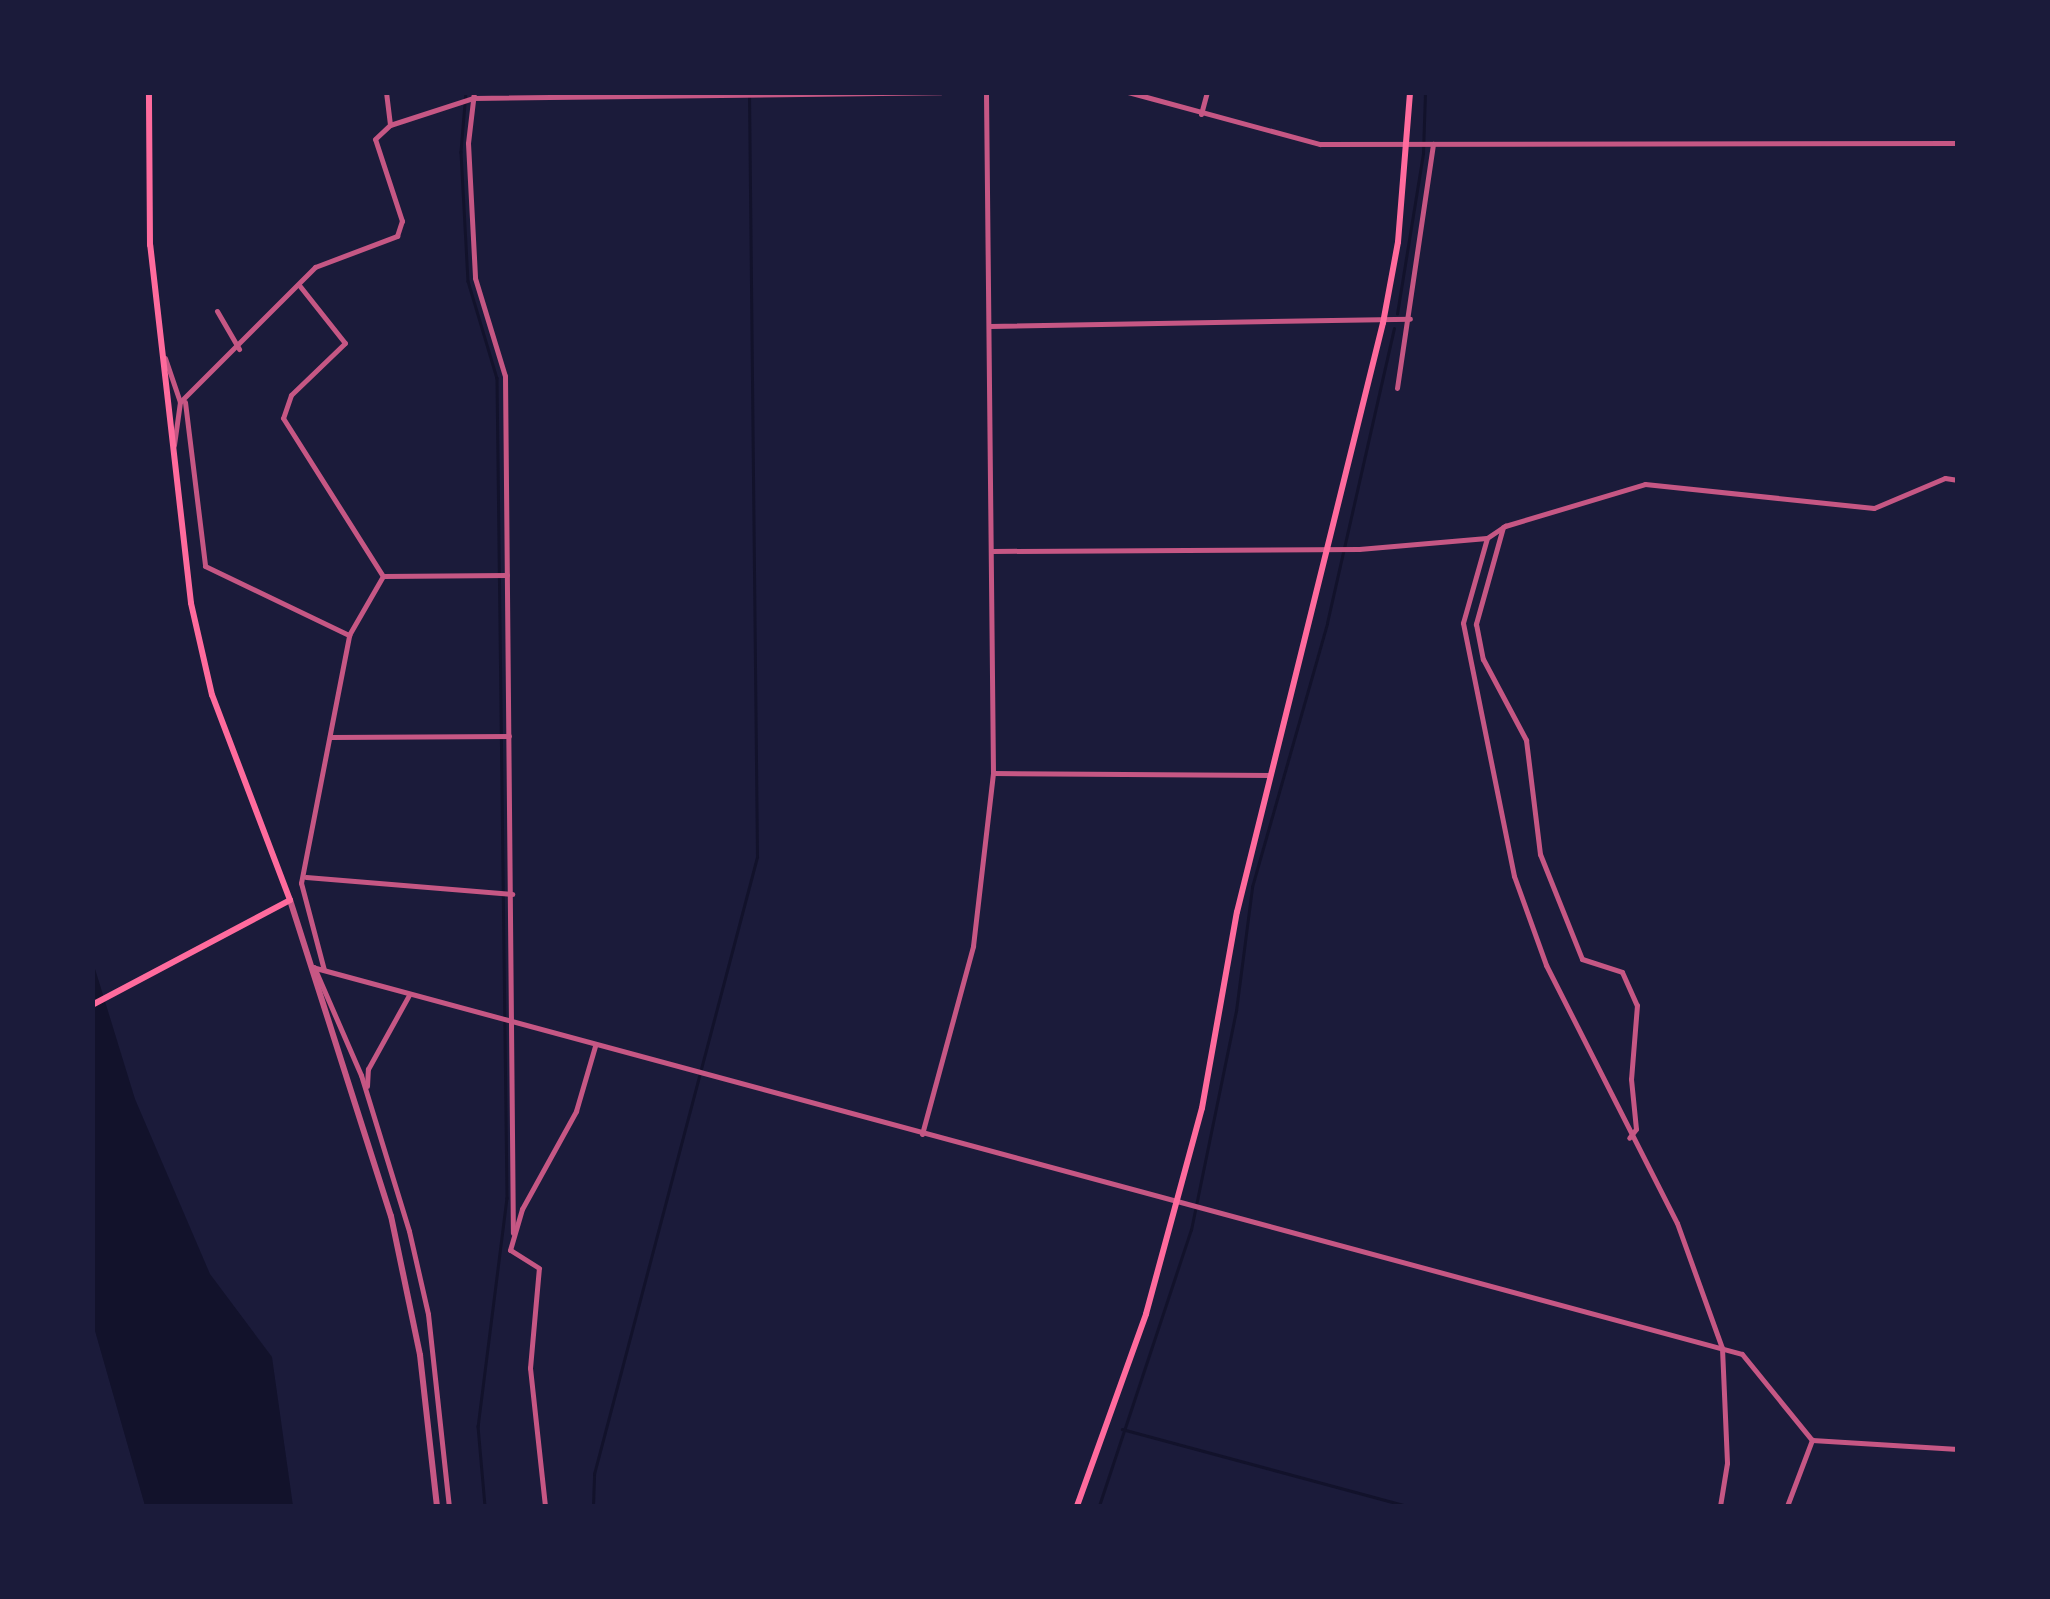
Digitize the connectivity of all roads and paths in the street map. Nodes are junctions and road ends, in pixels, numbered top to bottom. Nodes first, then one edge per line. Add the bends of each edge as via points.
1 (150, 92) edge
2 (386, 92) edge
3 (941, 92) edge
4 (986, 92) edge
5 (1128, 92) edge
6 (1206, 92) edge
7 (1410, 92) edge
8 (474, 95) edge
9 (1200, 114) junction
10 (390, 125) junction
11 (1410, 142) junction
12 (1958, 143) edge
13 (1432, 144) junction
14 (299, 285) junction
15 (217, 311) dead end
16 (1410, 320) junction
17 (1382, 323) junction
18 (990, 326) junction
19 (158, 337) junction
20 (239, 349) junction
21 (1398, 388) dead end
22 (182, 402) junction
23 (172, 463) junction
24 (1958, 480) edge
25 (1503, 527) junction
26 (1488, 538) junction
27 (1335, 548) junction
28 (992, 551) junction
29 (383, 576) junction
30 (506, 576) junction
31 (349, 635) junction
32 (330, 736) junction
33 (508, 736) junction
34 (993, 773) junction
35 (1272, 775) junction
36 (306, 877) junction
37 (510, 894) junction
38 (290, 900) junction
39 (312, 967) junction
40 (324, 970) junction
41 (409, 995) junction
42 (92, 1005) edge
43 (512, 1023) junction
44 (595, 1046) junction
45 (366, 1093) junction
46 (922, 1134) junction
47 (1629, 1138) junction
48 (1176, 1206) junction
49 (513, 1232) junction
50 (1722, 1348) junction
51 (1812, 1440) junction
52 (1958, 1448) edge
53 (437, 1506) edge
54 (449, 1506) edge
55 (544, 1506) edge
56 (1077, 1506) edge
57 (1720, 1506) edge
58 (1787, 1506) edge

1 - 19 main road
2 - 10 street
3 - 8 street
4 - 18 street
5 - 9 street
6 - 9 street
7 - 11 main road
8 - 10 street
8 - 30 street via 468,142 475,278 505,376
9 - 11 street via 1320,144
10 - 14 street via 375,139 402,222 397,236 315,266
11 - 13 street
11 - 17 main road
12 - 13 street
13 - 16 street
14 - 20 street
14 - 29 street via 345,343 291,395 283,418
15 - 20 street
16 - 17 street
16 - 21 street
17 - 18 street
17 - 27 main road
18 - 28 street
19 - 22 street
19 - 23 main road
20 - 22 street
22 - 23 street
22 - 31 street via 206,566
23 - 38 main road via 191,603 212,695
24 - 25 street via 1945,478 1874,508 1645,484
25 - 26 street
25 - 47 street via 1476,624 1479,642 1526,740 1540,854 1558,904 1582,959 1622,972 1636,1005 1636,1129
26 - 27 street
26 - 47 street via 1464,623 1514,876 1546,965
27 - 28 street
27 - 35 main road
28 - 34 street
29 - 30 street
29 - 31 street
30 - 33 street
31 - 32 street
32 - 33 street
32 - 36 street
33 - 37 street
34 - 35 street
34 - 46 street via 973,946
35 - 48 main road
36 - 37 street
36 - 40 street via 301,883
37 - 43 street
38 - 39 street
38 - 42 main road
39 - 40 street
39 - 45 street
39 - 53 street via 391,1216 420,1355
40 - 41 street
41 - 43 street
41 - 45 street via 368,1070
43 - 44 street
43 - 49 street
44 - 46 street
44 - 49 street via 576,1111
45 - 54 street via 428,1314
46 - 48 street
47 - 50 street via 1677,1223
48 - 50 street
48 - 56 main road via 1146,1314
49 - 55 street via 510,1250 539,1268 530,1368
50 - 51 street via 1756,1365
50 - 57 street via 1727,1463
51 - 52 street
51 - 58 street

